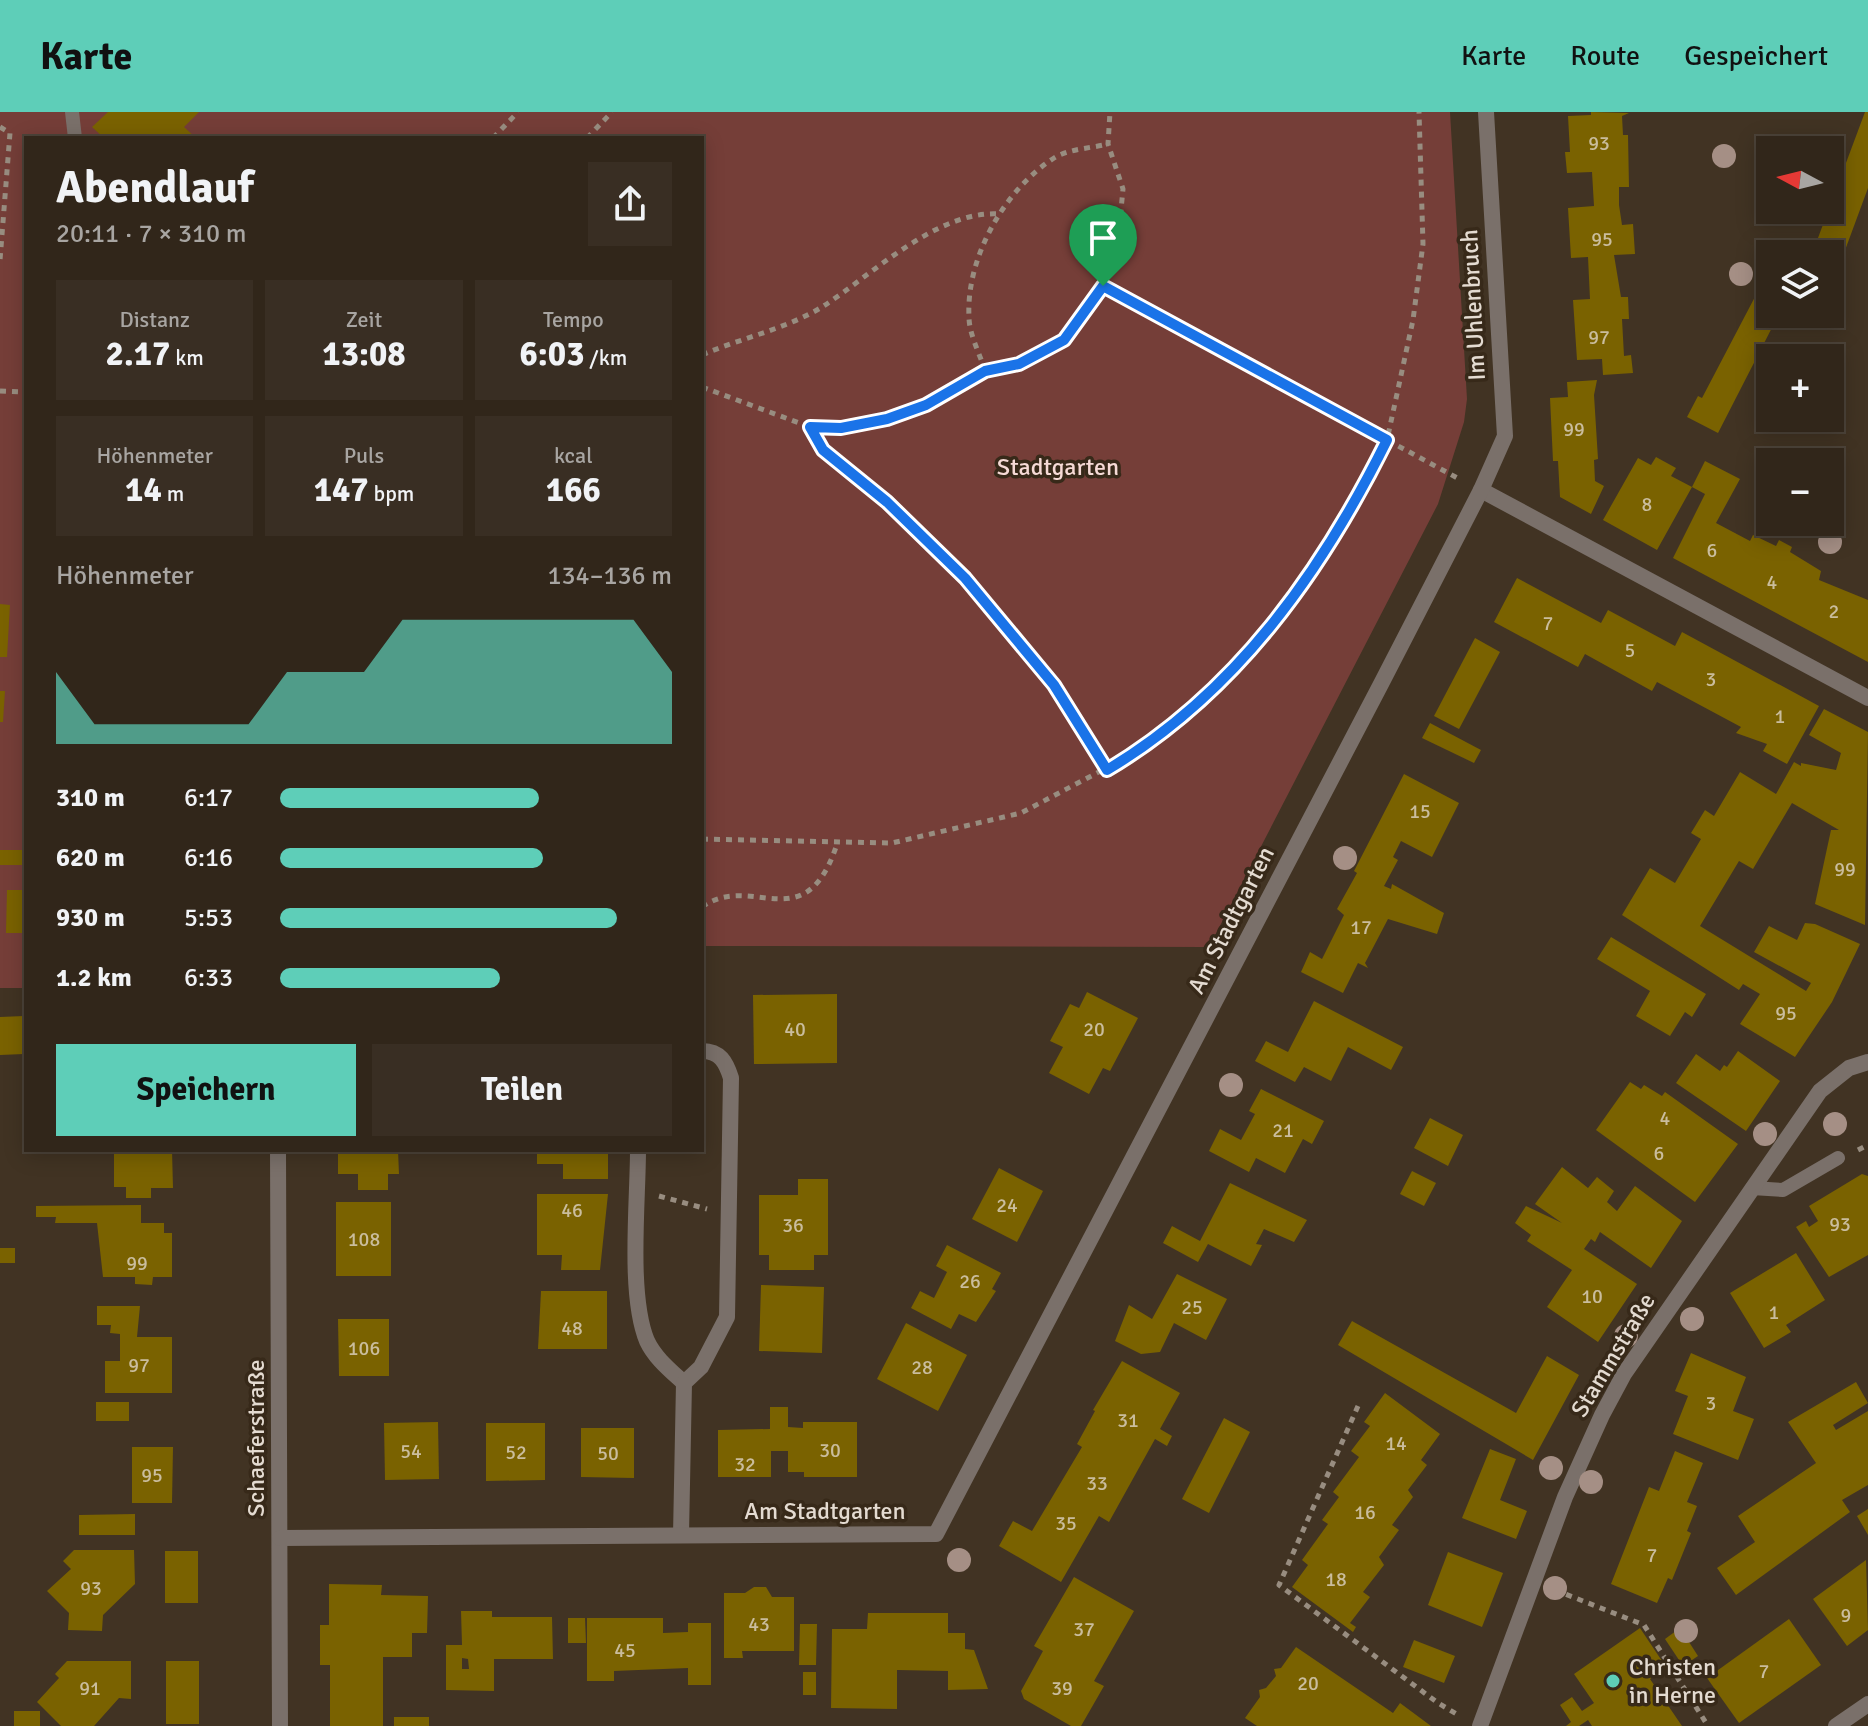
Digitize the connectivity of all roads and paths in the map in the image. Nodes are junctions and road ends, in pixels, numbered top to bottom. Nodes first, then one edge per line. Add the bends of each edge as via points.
1 (72, 112) edge
2 (518, 112) edge
3 (612, 112) edge
4 (1110, 112) edge
5 (1419, 112) edge
6 (1486, 112) edge
7 (0, 127) edge
8 (75, 136) edge
9 (495, 136) edge
10 (589, 136) edge
11 (1108, 144) junction
12 (999, 214) junction
13 (0, 260) edge
14 (1103, 286) junction
15 (704, 354) edge
16 (985, 371) junction
17 (704, 388) edge
18 (0, 391) edge
19 (24, 392) edge
20 (810, 427) junction
21 (1387, 440) junction
22 (1481, 490) junction
23 (1868, 698) edge
24 (1107, 770) junction
25 (704, 839) edge
26 (837, 844) junction
27 (704, 906) edge
28 (704, 1051) edge
29 (1868, 1062) edge
30 (278, 1152) edge
31 (638, 1152) edge
32 (1838, 1158) dead end
33 (1752, 1188) junction
34 (638, 1194) junction
35 (729, 1210) junction
36 (684, 1383) junction
37 (1358, 1406) dead end
38 (681, 1535) junction
39 (280, 1538) junction
40 (1533, 1582) junction
41 (1868, 1704) edge
42 (1472, 1722) edge
43 (280, 1726) edge
44 (1708, 1726) edge
45 (1836, 1726) edge

1 - 8 lane
2 - 9 path
3 - 10 path
4 - 11 path
5 - 21 path via 1423,244
6 - 22 street, Im Uhlenbruch via 1505,436
7 - 13 path via 10,133
11 - 12 path via 1056,156
11 - 14 path via 1123,189 1118,241
12 - 15 path via 981,213 946,226 871,269 822,307
12 - 16 path via 974,266 968,318
14 - 16 path via 1064,340 1019,364
14 - 21 path
16 - 20 path via 926,405 887,419 841,428
17 - 20 path
18 - 19 path
20 - 24 path via 823,450 887,502 965,578 1054,685
21 - 22 path
21 - 24 path via 1301,591 1215,688 1150,745
22 - 23 street
22 - 38 street, Am Stadtgarten via 936,1534
24 - 26 path via 1021,813 892,843
25 - 26 path
26 - 27 path via 829,869 800,895 783,900 718,896
28 - 35 street via 713,1051 725,1062 731,1078
29 - 33 street, Stammstraße via 1849,1068 1820,1091
30 - 39 street, Schaeferstraße
31 - 34 street
32 - 33 lane via 1783,1190
33 - 40 street, Stammstraße via 1624,1374 1565,1497
34 - 35 path
34 - 36 street via 638,1313 648,1344
35 - 36 street via 727,1317 701,1367
36 - 38 street
37 - 42 path via 1279,1585 1438,1703
38 - 39 street, Am Stadtgarten
39 - 43 street, Schaeferstraße
40 - 42 street, Stammstraße
40 - 44 path via 1644,1625
41 - 45 street

